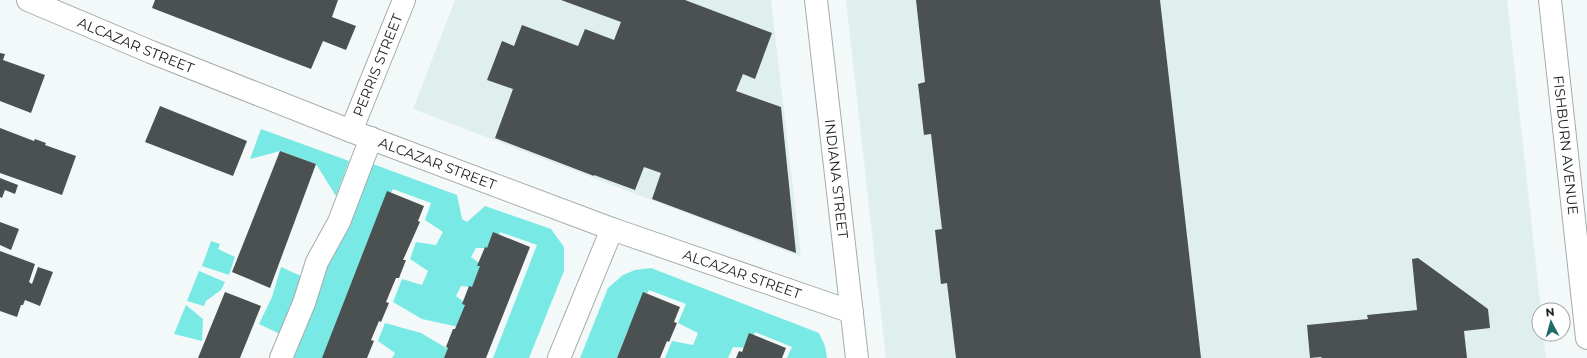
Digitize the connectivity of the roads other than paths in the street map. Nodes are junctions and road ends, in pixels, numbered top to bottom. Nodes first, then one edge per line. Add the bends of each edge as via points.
1 (28, 0) edge
2 (404, 0) edge
3 (816, 0) edge
4 (1550, 0) edge
5 (351, 131) junction
6 (371, 138) junction
7 (612, 229) junction
8 (852, 312) junction
9 (1587, 338) edge
10 (281, 358) edge
11 (559, 358) edge
12 (857, 358) edge

1 - 5 street, ALCAZAR STREET
2 - 5 street, PERRIS STREET
3 - 8 street, INDIANA STREET
4 - 9 street, FISHBURN AVENUE
5 - 6 street, ALCAZAR STREET
6 - 7 street, ALCAZAR STREET
6 - 10 street via 339,222 317,262 304,303
7 - 8 street, ALCAZAR STREET
7 - 11 street
8 - 12 street, INDIANA STREET

